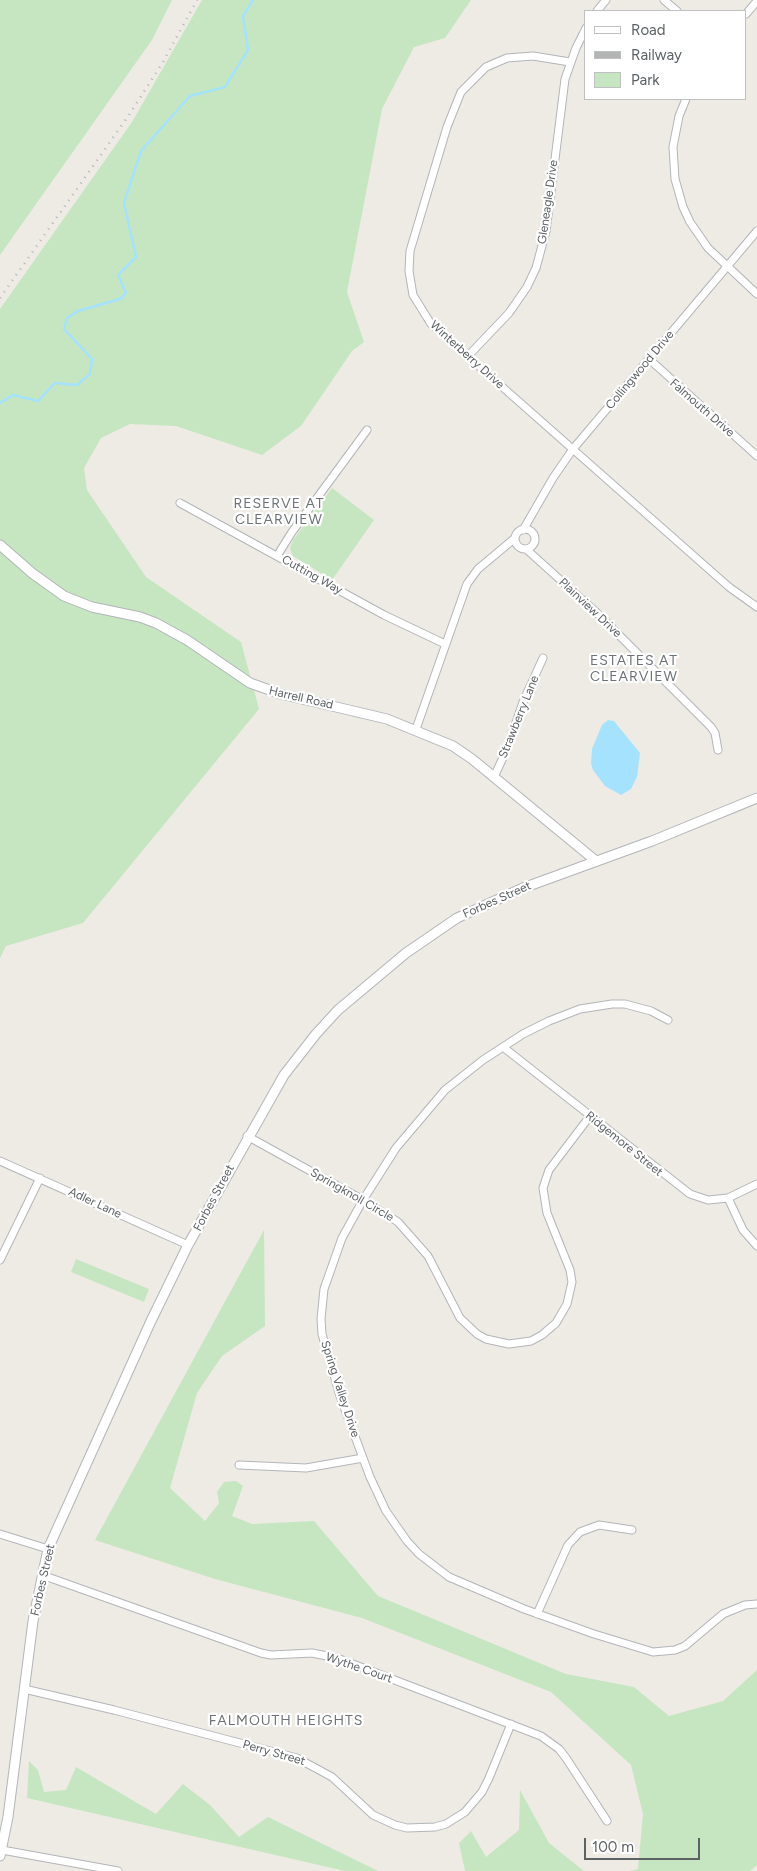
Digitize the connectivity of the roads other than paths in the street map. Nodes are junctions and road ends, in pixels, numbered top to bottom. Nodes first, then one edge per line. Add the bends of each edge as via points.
1 (606, 0) edge
2 (664, 0) edge
3 (757, 1) edge
4 (598, 10) edge
5 (676, 10) edge
6 (747, 13) edge
7 (584, 32) edge
8 (570, 62) junction
9 (686, 100) edge
10 (757, 231) edge
11 (726, 267) junction
12 (757, 294) edge
13 (468, 356) junction
14 (649, 359) junction
15 (368, 430) dead end
16 (573, 449) junction
17 (757, 456) edge
18 (180, 503) dead end
19 (531, 516) junction
20 (522, 530) junction
21 (531, 532) junction
22 (515, 538) junction
23 (533, 544) junction
24 (0, 545) edge
25 (518, 546) junction
26 (501, 549) junction
27 (526, 549) junction
28 (277, 556) junction
29 (536, 557) junction
30 (757, 607) edge
31 (446, 644) junction
32 (543, 658) dead end
33 (416, 729) junction
34 (718, 750) dead end
35 (494, 777) junction
36 (757, 798) edge
37 (596, 862) junction
38 (668, 1020) dead end
39 (503, 1047) junction
40 (590, 1116) junction
41 (247, 1136) junction
42 (0, 1162) edge
43 (40, 1178) junction
44 (757, 1184) edge
45 (728, 1198) junction
46 (363, 1200) junction
47 (188, 1245) junction
48 (757, 1246) edge
49 (0, 1260) edge
50 (363, 1458) junction
51 (239, 1465) dead end
52 (632, 1530) dead end
53 (0, 1534) edge
54 (48, 1550) junction
55 (42, 1575) junction
56 (757, 1604) edge
57 (537, 1614) junction
58 (24, 1689) junction
59 (511, 1724) junction
60 (607, 1821) dead end
61 (1, 1853) edge
62 (118, 1871) edge

1 - 4 street
2 - 5 street
3 - 6 street
7 - 8 street, Gleneagle Drive
8 - 13 street, Gleneagle Drive via 562,97 546,231 536,268 509,313
8 - 13 street, Winterberry Drive via 526,56 498,61 476,75 454,106 410,252 409,271 413,295 424,316
9 - 11 street via 673,147 678,191 698,236
10 - 11 street, Collingwood Drive
11 - 12 street
11 - 14 street, Collingwood Drive
13 - 16 street, Winterberry Drive
14 - 16 street, Collingwood Drive
14 - 17 street, Falmouth Drive
15 - 28 street
16 - 19 street, Collingwood Drive
16 - 30 street, Winterberry Drive via 728,587
18 - 28 street, Cutting Way
19 - 20 street, Collingwood Drive
19 - 21 street
20 - 21 street
20 - 22 street
21 - 23 street
22 - 25 street
22 - 26 street
23 - 27 street
23 - 29 street
24 - 33 street, Harrell Road via 32,574 64,596 92,607 156,623 250,683
25 - 26 street
25 - 27 street
26 - 31 street via 470,577
27 - 29 street, Plainview Drive
28 - 31 street, Cutting Way via 415,631
29 - 34 street, Plainview Drive via 711,727
31 - 33 street
32 - 35 street, Strawberry Lane via 522,702
33 - 35 street, Harrell Road via 453,746
35 - 37 street, Harrell Road
36 - 37 street, Forbes Street
37 - 41 street, Forbes Street via 484,904 457,918 406,953 370,982 316,1034 284,1075
38 - 39 street, Spring Valley Drive via 638,1007 598,1005 549,1020
39 - 40 street, Ridgemore Street
39 - 46 street, Spring Valley Drive via 464,1074 428,1108 396,1148
40 - 45 street, Ridgemore Street via 682,1190 708,1200
40 - 46 street, Springknoll Circle via 554,1162 545,1179 544,1206 566,1258 572,1282 568,1304 556,1323 530,1341 496,1343 469,1328 452,1307 431,1261 418,1242 398,1222
41 - 46 street, Springknoll Circle
41 - 47 street, Forbes Street
42 - 43 street, Adler Lane
43 - 47 street, Adler Lane
43 - 49 street
44 - 45 street, Ridgemore Street
45 - 48 street via 743,1230
46 - 50 street, Spring Valley Drive via 329,1270 321,1319 327,1354
47 - 54 street, Forbes Street
50 - 51 street via 306,1468
50 - 57 street, Spring Valley Drive via 386,1511 420,1554 465,1585
52 - 57 street via 599,1525 580,1532 568,1545
53 - 54 street
54 - 55 street, Forbes Street
55 - 58 street, Forbes Street
55 - 59 street, Wythe Court via 261,1653 312,1653 337,1658
56 - 57 street, Spring Valley Drive via 733,1609 694,1640 664,1652 643,1650
58 - 59 street, Perry Street via 297,1758 332,1778 373,1815 407,1828 435,1827 465,1812 482,1792
58 - 61 street, Forbes Street
59 - 60 street, Wythe Court via 541,1736 559,1749
61 - 62 street

